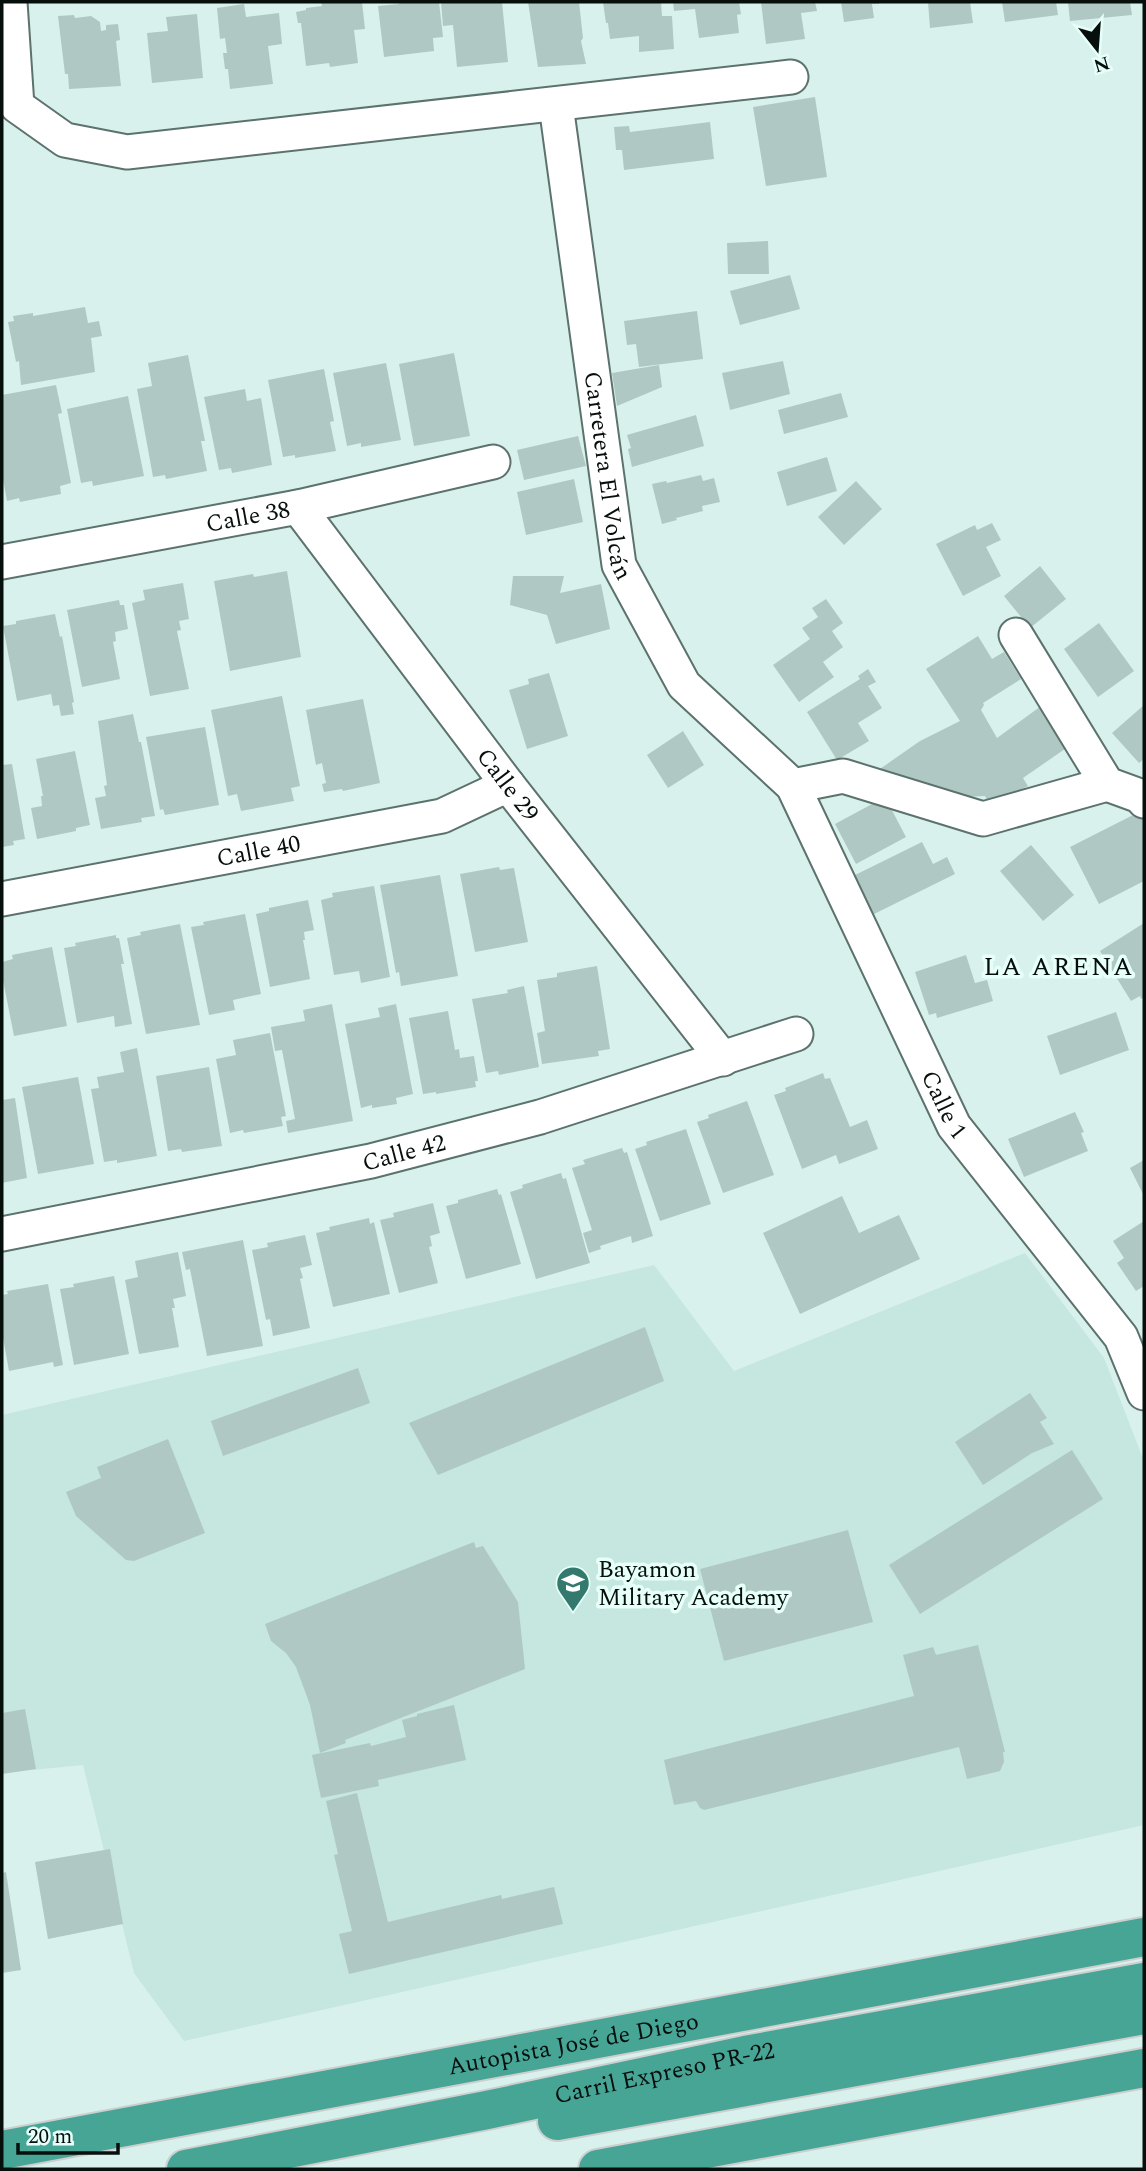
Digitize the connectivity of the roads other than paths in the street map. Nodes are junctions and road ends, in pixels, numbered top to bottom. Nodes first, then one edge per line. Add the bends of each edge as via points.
1 (10, 2) edge
2 (791, 77) dead end
3 (556, 104) junction
4 (494, 462) dead end
5 (298, 507) junction
6 (2, 562) edge
7 (1016, 635) dead end
8 (1107, 784) junction
9 (508, 785) junction
10 (793, 786) junction
11 (1144, 801) edge
12 (2, 899) edge
13 (796, 1034) dead end
14 (723, 1059) junction
15 (2, 1234) edge
16 (1144, 1393) edge
17 (1144, 1937) edge
18 (1144, 1982) edge
19 (1144, 2015) edge
20 (1144, 2068) edge
21 (2, 2150) edge
22 (186, 2169) edge
23 (300, 2169) edge
24 (598, 2169) edge

1 - 3 street via 17,106 65,140 127,152
2 - 3 street
3 - 10 street, Carretera El Volcán via 619,565 684,685
4 - 5 street, Calle 38
5 - 6 street, Calle 38
5 - 9 street, Calle 29
7 - 8 street
8 - 10 street via 983,819 844,776
8 - 11 street
9 - 12 street, Calle 40 via 442,816
9 - 14 street, Calle 29
10 - 16 street, Calle 1 via 954,1126 1121,1337
13 - 14 street, Calle 42
14 - 15 street, Calle 42 via 540,1117 370,1161
17 - 21 highway, Autopista José de Diego
18 - 22 highway, Carril Expreso PR-22 via 745,2055
19 - 23 highway, Carril Expreso PR-22
20 - 24 highway

